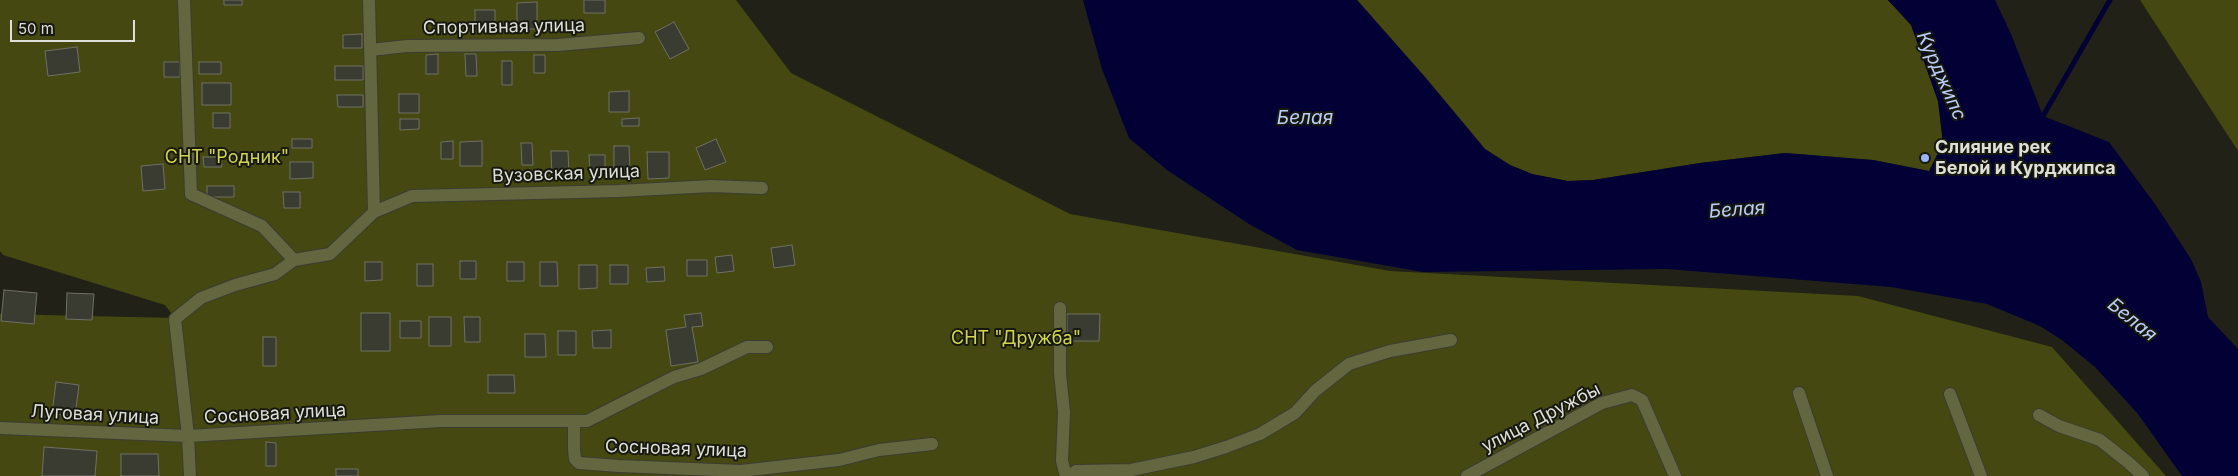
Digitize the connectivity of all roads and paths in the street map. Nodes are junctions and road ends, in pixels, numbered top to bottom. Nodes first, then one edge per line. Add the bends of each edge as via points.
1 (184, 0) edge
2 (369, 0) edge
3 (639, 38) dead end
4 (370, 50) junction
5 (762, 188) dead end
6 (374, 212) junction
7 (294, 260) junction
8 (1060, 308) dead end
9 (1451, 340) dead end
10 (767, 347) dead end
11 (1799, 393) dead end
12 (1950, 394) dead end
13 (2039, 415) dead end
14 (574, 421) junction
15 (0, 428) edge
16 (188, 436) junction
17 (932, 444) dead end
18 (190, 476) edge
19 (1066, 476) edge
20 (1070, 476) edge
21 (1466, 476) edge
22 (1675, 476) edge
23 (1827, 476) edge
24 (1981, 476) edge
25 (2143, 476) edge

1 - 7 street via 191,194 262,226
2 - 4 street
3 - 4 street, Спортивная улица via 558,45 407,46
4 - 6 street
5 - 6 street, Вузовская улица via 712,186 412,196
6 - 7 street via 330,254
7 - 16 street via 274,274 201,298 175,319
8 - 19 street via 1064,412 1062,461
9 - 20 street via 1390,351 1349,364 1315,391 1295,413 1260,434 1226,448 1131,470 1076,472
10 - 14 street, Сосновая улица via 747,347 674,377 586,421
11 - 23 street
12 - 24 street
13 - 25 street via 2059,426 2100,440
14 - 16 street, Сосновая улица via 441,421
14 - 17 street, Сосновая улица via 576,459 579,463 741,471 839,460 879,450
15 - 16 street, Луговая улица
16 - 18 street
21 - 22 street, улица Дружбы via 1602,403 1632,395 1642,400

